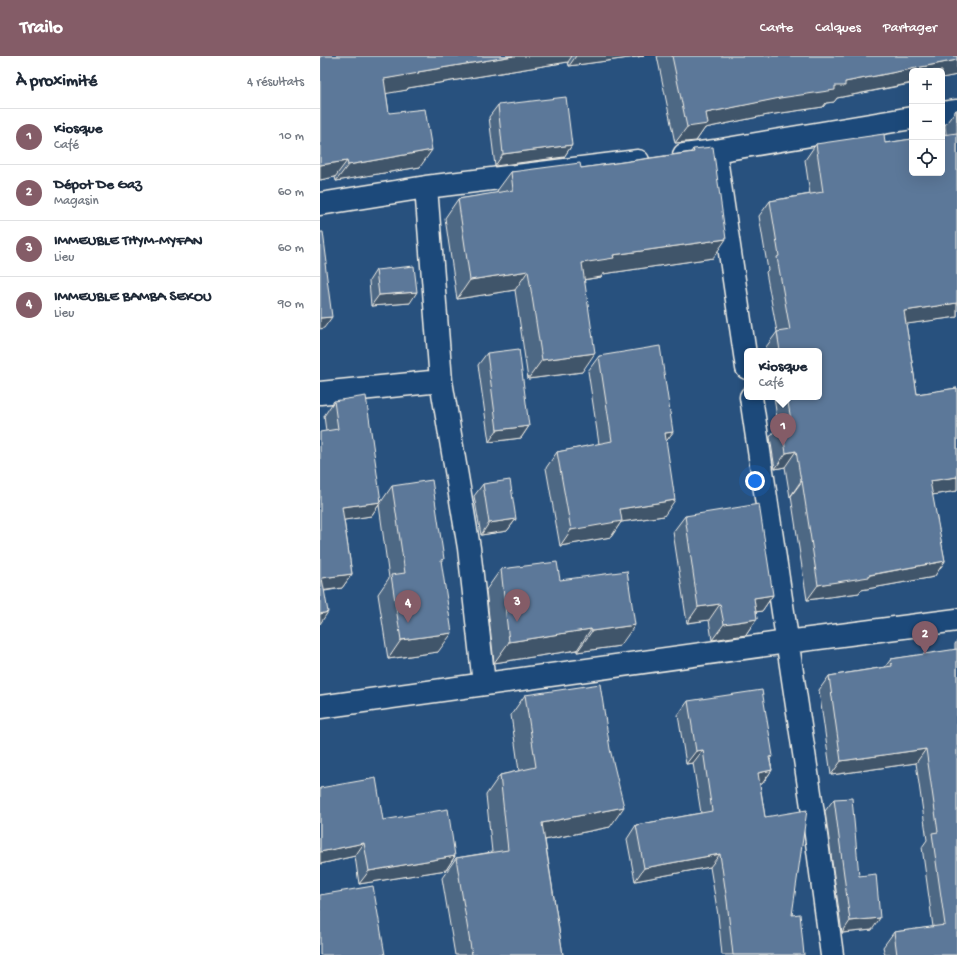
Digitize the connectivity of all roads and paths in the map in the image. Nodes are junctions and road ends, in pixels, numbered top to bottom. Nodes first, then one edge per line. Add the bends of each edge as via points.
1 (957, 111) edge
2 (945, 113) edge
3 (909, 119) edge
4 (715, 151) junction
5 (426, 187) junction
6 (320, 204) edge
7 (744, 348) edge
8 (441, 381) junction
9 (320, 393) edge
10 (751, 400) edge
11 (957, 620) edge
12 (787, 642) junction
13 (484, 684) junction
14 (320, 707) edge
15 (832, 955) edge

1 - 2 street
3 - 4 street
4 - 5 street
4 - 7 street
5 - 6 street
5 - 8 street
8 - 9 street
8 - 13 street via 468,548
10 - 12 street
11 - 12 street
12 - 13 street
12 - 15 street
13 - 14 street

